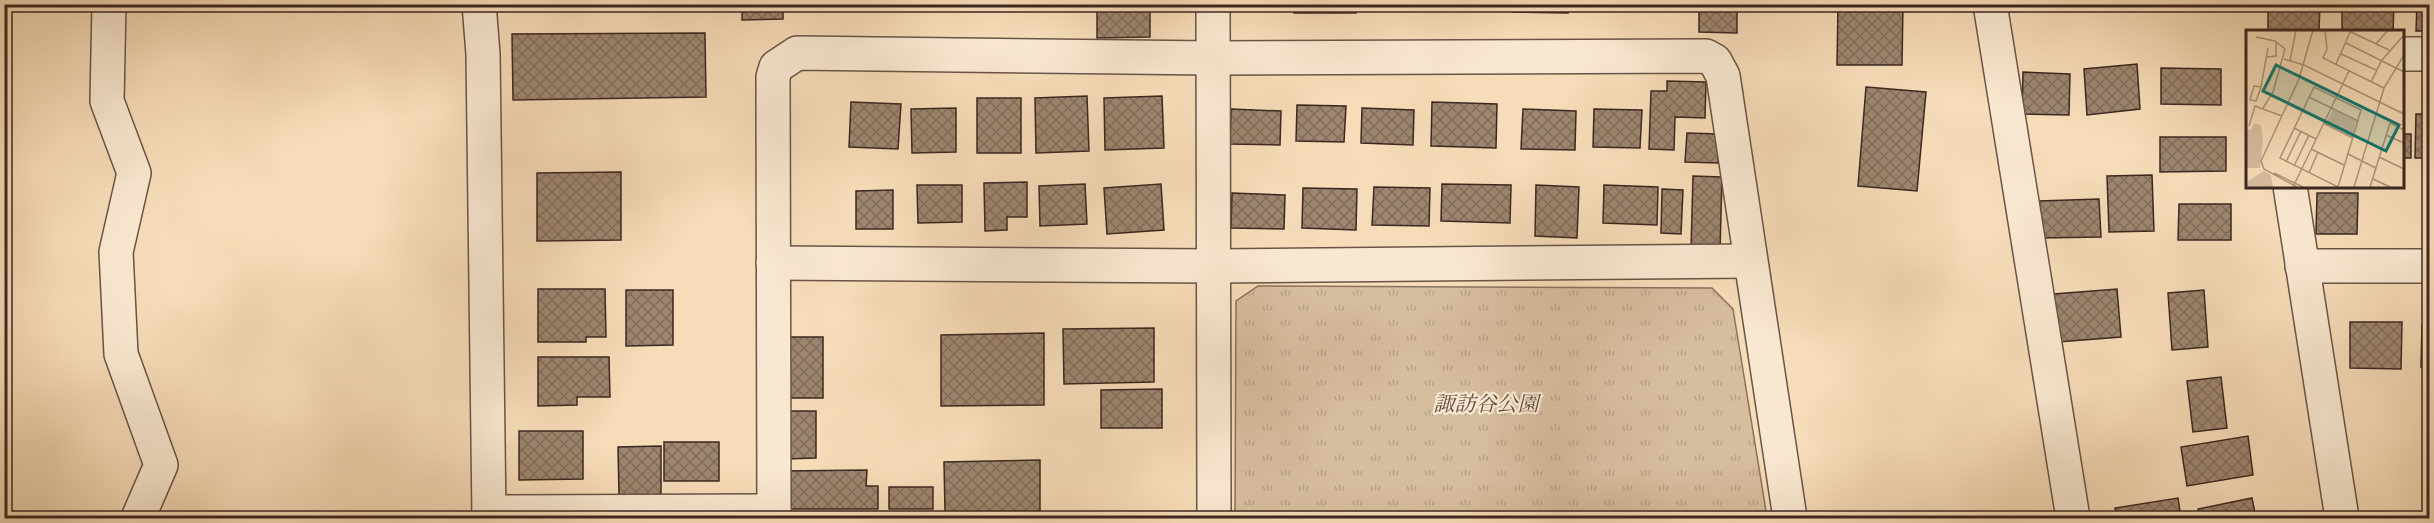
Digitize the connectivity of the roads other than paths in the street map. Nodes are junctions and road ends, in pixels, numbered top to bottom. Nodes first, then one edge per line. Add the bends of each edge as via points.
1 (109, 4) edge
2 (479, 4) edge
3 (1214, 4) edge
4 (1990, 4) edge
5 (2404, 54) edge
6 (2430, 54) edge
7 (1214, 58) junction
8 (2290, 188) edge
9 (1750, 261) junction
10 (773, 263) junction
11 (1214, 266) junction
12 (2302, 266) junction
13 (2430, 266) edge
14 (489, 515) edge
15 (774, 515) edge
16 (138, 519) edge
17 (1214, 519) edge
18 (1790, 519) edge
19 (2073, 519) edge
20 (2342, 519) edge

1 - 16 street via 107,101 134,173 116,252 121,354 161,465
2 - 14 street via 483,54
3 - 7 street
4 - 19 street
5 - 6 street
7 - 9 street via 1706,56 1723,76
7 - 10 street via 797,53 784,59 773,77
7 - 11 street
8 - 12 street
9 - 11 street
9 - 18 street
10 - 11 street
10 - 15 street
11 - 17 street
12 - 13 street
12 - 20 street
14 - 15 street

